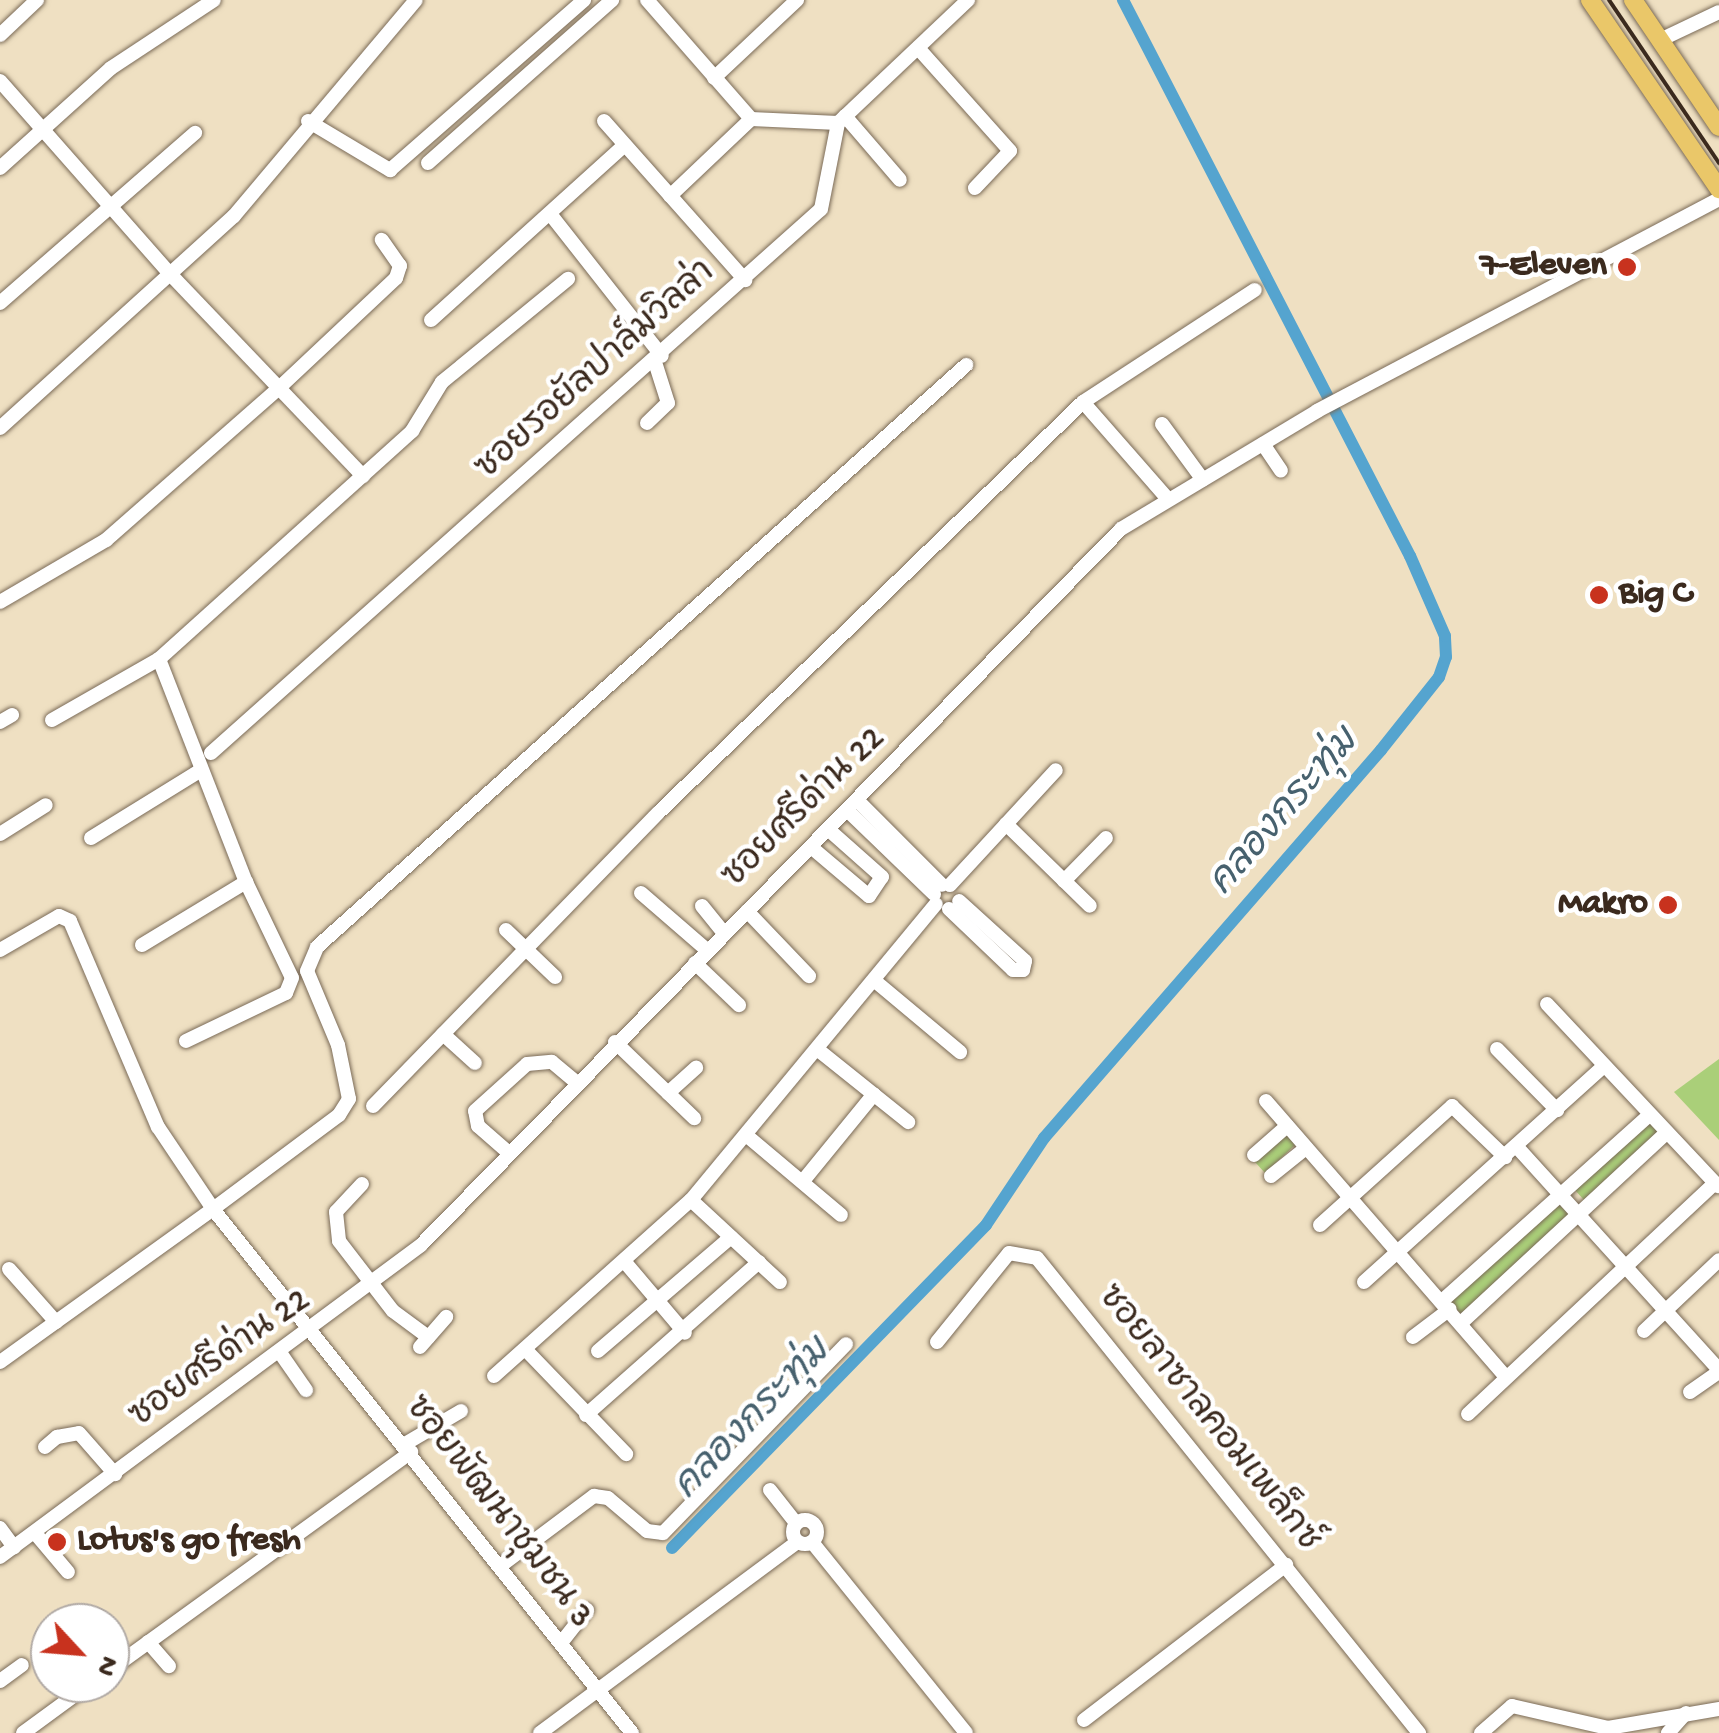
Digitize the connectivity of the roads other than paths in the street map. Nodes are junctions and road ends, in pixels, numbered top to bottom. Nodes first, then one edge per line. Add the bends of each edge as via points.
1 (37, 0) edge
2 (214, 0) edge
3 (416, 0) edge
4 (584, 0) edge
5 (612, 0) edge
6 (647, 0) edge
7 (796, 0) edge
8 (968, 0) edge
9 (1590, 0) edge
10 (1633, 0) edge
11 (1719, 12) edge
12 (0, 35) edge
13 (1660, 40) junction
14 (918, 48) junction
15 (714, 78) junction
16 (0, 81) edge
17 (751, 119) junction
18 (841, 119) junction
19 (604, 120) dead end
20 (308, 121) junction
21 (1719, 127) edge
22 (43, 128) junction
23 (195, 133) dead end
24 (626, 145) junction
25 (428, 163) dead end
26 (0, 168) edge
27 (900, 180) dead end
28 (975, 188) dead end
29 (1719, 189) edge
30 (670, 196) junction
31 (1719, 199) edge
32 (113, 207) junction
33 (551, 215) junction
34 (382, 240) dead end
35 (171, 275) junction
36 (568, 279) dead end
37 (744, 280) junction
38 (1255, 290) dead end
39 (0, 303) edge
40 (430, 320) dead end
41 (659, 359) junction
42 (966, 365) dead end
43 (280, 388) junction
44 (1083, 402) junction
45 (647, 423) dead end
46 (1162, 424) dead end
47 (0, 428) edge
48 (1263, 444) junction
49 (1281, 471) dead end
50 (363, 476) junction
51 (1203, 480) junction
52 (1168, 499) junction
53 (0, 602) edge
54 (159, 658) junction
55 (52, 720) dead end
56 (212, 753) dead end
57 (202, 770) junction
58 (1056, 770) dead end
59 (46, 805) dead end
60 (852, 805) junction
61 (1006, 824) junction
62 (828, 829) junction
63 (0, 834) edge
64 (91, 838) dead end
65 (1106, 838) dead end
66 (810, 847) junction
67 (1064, 881) junction
68 (246, 882) junction
69 (640, 893) dead end
70 (945, 896) junction
71 (702, 906) dead end
72 (1090, 906) dead end
73 (747, 910) junction
74 (506, 930) dead end
75 (725, 934) junction
76 (142, 945) dead end
77 (526, 949) junction
78 (0, 950) edge
79 (708, 951) junction
80 (695, 963) junction
81 (809, 976) dead end
82 (555, 977) dead end
83 (875, 981) junction
84 (1546, 1004) dead end
85 (740, 1005) dead end
86 (444, 1034) junction
87 (186, 1040) dead end
88 (615, 1042) junction
89 (817, 1049) junction
90 (1497, 1049) dead end
91 (960, 1052) dead end
92 (475, 1063) dead end
93 (1604, 1066) junction
94 (696, 1068) dead end
95 (576, 1082) junction
96 (668, 1093) junction
97 (874, 1094) junction
98 (1266, 1101) dead end
99 (373, 1106) dead end
100 (1556, 1110) junction
101 (1649, 1115) junction
102 (694, 1118) dead end
103 (908, 1122) dead end
104 (1287, 1126) junction
105 (1666, 1133) junction
106 (746, 1135) junction
107 (1517, 1147) junction
108 (1306, 1148) junction
109 (509, 1154) junction
110 (1254, 1155) dead end
111 (1504, 1157) junction
112 (1271, 1176) dead end
113 (803, 1181) junction
114 (362, 1184) dead end
115 (1717, 1185) edge
116 (1560, 1195) junction
117 (1350, 1198) junction
118 (691, 1200) junction
119 (213, 1208) junction
120 (841, 1215) dead end
121 (1578, 1215) junction
122 (1320, 1225) dead end
123 (731, 1236) junction
124 (1401, 1252) junction
125 (1719, 1260) edge
126 (624, 1261) junction
127 (758, 1262) junction
128 (1629, 1264) junction
129 (9, 1269) dead end
130 (780, 1282) dead end
131 (1364, 1282) dead end
132 (372, 1285) junction
133 (657, 1300) junction
134 (1446, 1305) junction
135 (1667, 1309) junction
136 (446, 1317) dead end
137 (56, 1322) junction
138 (1461, 1323) junction
139 (314, 1330) junction
140 (683, 1331) junction
141 (1644, 1332) dead end
142 (1412, 1337) dead end
143 (937, 1342) dead end
144 (846, 1344) dead end
145 (524, 1349) junction
146 (598, 1351) dead end
147 (281, 1354) junction
148 (0, 1362) edge
149 (1717, 1365) edge
150 (494, 1376) dead end
151 (1506, 1378) junction
152 (306, 1390) dead end
153 (1690, 1392) dead end
154 (462, 1411) dead end
155 (1468, 1414) dead end
156 (586, 1415) junction
157 (45, 1448) dead end
158 (408, 1448) junction
159 (626, 1454) dead end
160 (115, 1474) junction
161 (770, 1490) dead end
162 (796, 1523) junction
163 (0, 1528) edge
164 (35, 1532) junction
165 (805, 1542) junction
166 (14, 1547) junction
167 (0, 1558) edge
168 (503, 1564) junction
169 (1286, 1566) junction
170 (68, 1572) dead end
171 (587, 1610) dead end
172 (148, 1642) junction
173 (561, 1643) junction
174 (130, 1655) edge
175 (22, 1665) dead end
176 (170, 1666) dead end
177 (0, 1680) edge
178 (599, 1690) junction
179 (64, 1703) edge
180 (1719, 1710) edge
181 (1686, 1712) junction
182 (1084, 1720) dead end
183 (1574, 1729) edge
184 (22, 1733) edge
185 (540, 1733) edge
186 (632, 1733) edge
187 (966, 1733) edge
188 (1419, 1733) edge
189 (1481, 1733) edge
190 (1668, 1733) edge

1 - 12 street
2 - 22 street via 111,68
3 - 20 street
4 - 20 street via 390,170
5 - 25 street
6 - 15 street
7 - 15 street
8 - 14 street
9 - 29 main road
10 - 13 main road
11 - 13 street
13 - 21 main road
14 - 18 street
14 - 28 street via 1010,151
15 - 17 street
16 - 22 street
17 - 18 street
17 - 30 street
18 - 27 street
18 - 37 street, ซอยรอยัลปาล์มวิลล่า via 821,209
19 - 24 street
20 - 35 street via 234,216
22 - 26 street
22 - 32 street
23 - 32 street
24 - 30 street
24 - 33 street
30 - 37 street
31 - 48 street, ซอยศรีด่าน 22
32 - 35 street
32 - 39 street
33 - 40 street
33 - 41 street
34 - 43 street via 400,266 396,278
35 - 43 street
35 - 47 street
36 - 50 street via 442,382 412,431
37 - 41 street, ซอยรอยัลปาล์มวิลล่า
38 - 44 street
41 - 45 street via 668,403
41 - 56 street, ซอยรอยัลปาล์มวิลล่า
42 - 119 street via 317,947 307,971 338,1045 349,1100 340,1115
43 - 50 street
43 - 53 street via 106,540
44 - 52 street
44 - 77 street
46 - 51 street
48 - 49 street
48 - 51 street, ซอยศรีด่าน 22
50 - 54 street
51 - 52 street, ซอยศรีด่าน 22
52 - 60 street, ซอยศรีด่าน 22 via 1122,529
54 - 55 street
54 - 57 street
57 - 64 street
57 - 68 street
58 - 61 street
59 - 63 street
60 - 62 street, ซอยศรีด่าน 22
60 - 70 street
61 - 67 street
61 - 70 street
62 - 66 street, ซอยศรีด่าน 22
62 - 66 street via 882,878 869,896
65 - 67 street
66 - 73 street, ซอยศรีด่าน 22
67 - 72 street
68 - 76 street
68 - 87 street via 291,986
69 - 79 street
70 - 70 street via 1025,960 1023,970 1013,970
70 - 83 street
71 - 75 street
73 - 75 street, ซอยศรีด่าน 22
73 - 81 street
74 - 77 street
75 - 79 street, ซอยศรีด่าน 22
77 - 82 street
77 - 86 street
78 - 119 street, ซอยพัฒนาชุมชน 3 via 58,916 70,921 158,1127
79 - 80 street, ซอยศรีด่าน 22
80 - 85 street
80 - 88 street, ซอยศรีด่าน 22
83 - 89 street
83 - 91 street
84 - 93 street
86 - 92 street
86 - 99 street
88 - 95 street, ซอยศรีด่าน 22
88 - 96 street
89 - 97 street
89 - 106 street
90 - 100 street
93 - 100 street
93 - 101 street
94 - 96 street
95 - 109 street, ซอยศรีด่าน 22
95 - 109 street via 552,1062 527,1064 475,1111 478,1126
96 - 102 street
97 - 103 street
97 - 113 street
98 - 104 street
100 - 107 street
101 - 105 street
101 - 116 street
104 - 108 street
104 - 110 street
105 - 115 street
105 - 121 street
106 - 113 street
106 - 118 street
107 - 111 street
107 - 116 street
108 - 112 street
108 - 117 street
109 - 132 street, ซอยศรีด่าน 22 via 422,1246
111 - 117 street via 1452,1106
111 - 124 street
113 - 120 street
114 - 132 street via 336,1212 334,1226
115 - 128 street
116 - 121 street
116 - 134 street
117 - 122 street
117 - 124 street
118 - 123 street
118 - 126 street
119 - 137 street
119 - 139 street, ซอยพัฒนาชุมชน 3
121 - 128 street
121 - 138 street
123 - 127 street
123 - 133 street
124 - 131 street
124 - 134 street
125 - 135 street
126 - 133 street
126 - 145 street
127 - 130 street
127 - 140 street
128 - 135 street
128 - 151 street
129 - 137 street
132 - 136 street via 424,1342
132 - 139 street, ซอยศรีด่าน 22
133 - 140 street
133 - 146 street
134 - 138 street
134 - 142 street
135 - 141 street
135 - 149 street
137 - 148 street
138 - 151 street
139 - 147 street, ซอยศรีด่าน 22
139 - 158 street, ซอยพัฒนาชุมชน 3
140 - 156 street
143 - 169 street, ซอยลาซาลคอมเพล็กซ์ via 1009,1253 1037,1258
144 - 168 street via 663,1533 648,1531 608,1498 594,1496
145 - 150 street
145 - 156 street
147 - 152 street
147 - 160 street, ซอยศรีด่าน 22
149 - 153 street
151 - 155 street
154 - 158 street
156 - 159 street
157 - 160 street via 57,1437 79,1433
158 - 168 street, ซอยพัฒนาชุมชน 3
158 - 172 street
160 - 164 street, ซอยศรีด่าน 22
161 - 162 street
162 - 165 street
162 - 165 street via 815,1524
163 - 166 street
164 - 166 street, ซอยศรีด่าน 22
164 - 170 street
165 - 178 street
165 - 187 street
166 - 167 street, ซอยศรีด่าน 22
168 - 173 street, ซอยพัฒนาชุมชน 3
169 - 182 street
169 - 188 street, ซอยลาซาลคอมเพล็กซ์
171 - 173 street
172 - 174 street
172 - 176 street
173 - 178 street, ซอยพัฒนาชุมชน 3
175 - 177 street
178 - 185 street
178 - 186 street, ซอยพัฒนาชุมชน 3
179 - 184 street
180 - 181 street
181 - 183 street via 1622,1727
181 - 190 street
183 - 189 street via 1512,1706

